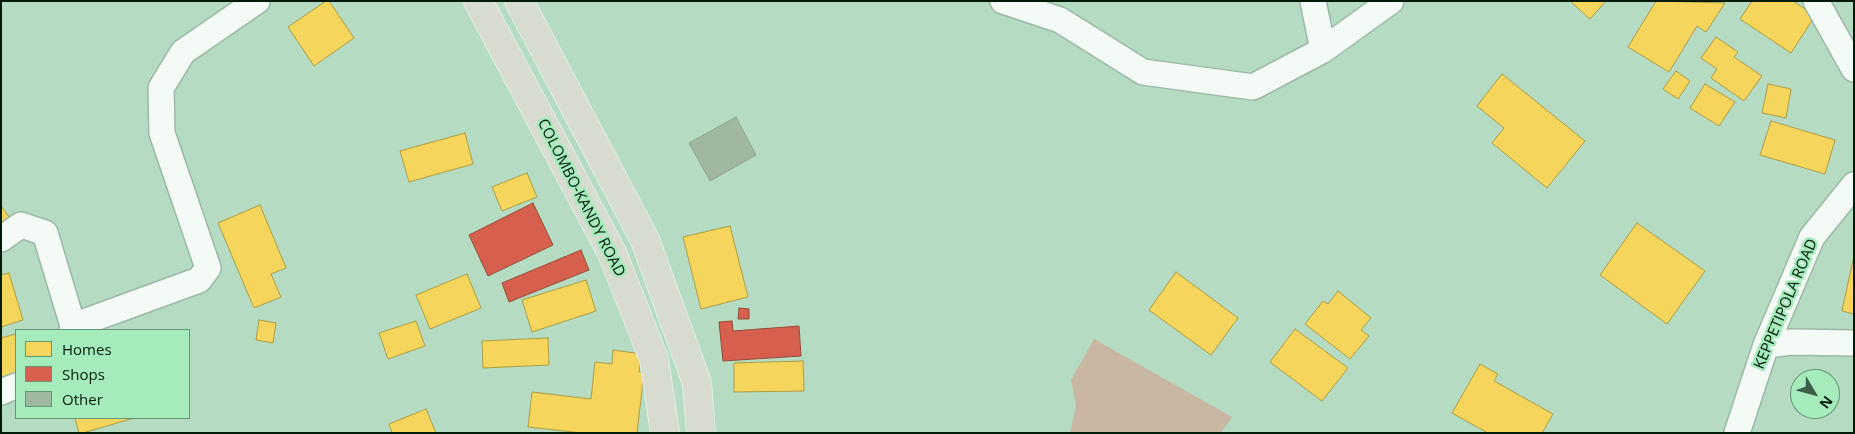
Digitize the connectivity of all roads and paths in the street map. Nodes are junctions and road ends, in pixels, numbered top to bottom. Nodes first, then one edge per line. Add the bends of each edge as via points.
1 (257, 1) edge
2 (478, 1) edge
3 (519, 1) edge
4 (1003, 1) edge
5 (1313, 1) edge
6 (1391, 1) edge
7 (1816, 1) edge
8 (1323, 50) junction
9 (1854, 69) edge
10 (1854, 185) edge
11 (1, 240) edge
12 (73, 328) edge
13 (1854, 344) edge
14 (1766, 345) junction
15 (15, 386) edge
16 (1, 392) edge
17 (666, 433) edge
18 (701, 433) edge
19 (1737, 433) edge

1 - 12 street via 183,52 161,88 162,133 208,268 199,280
2 - 17 highway, COLOMBO-KANDY ROAD via 612,253 654,359
3 - 18 highway via 645,240 697,384
4 - 8 street via 1060,20 1143,72 1253,87
5 - 8 street
6 - 8 street
7 - 9 street
10 - 14 street, KEPPETIPOLA ROAD via 1812,237
11 - 12 street via 21,225 45,233
13 - 14 street via 1792,342
14 - 19 street, KEPPETIPOLA ROAD
15 - 16 street

